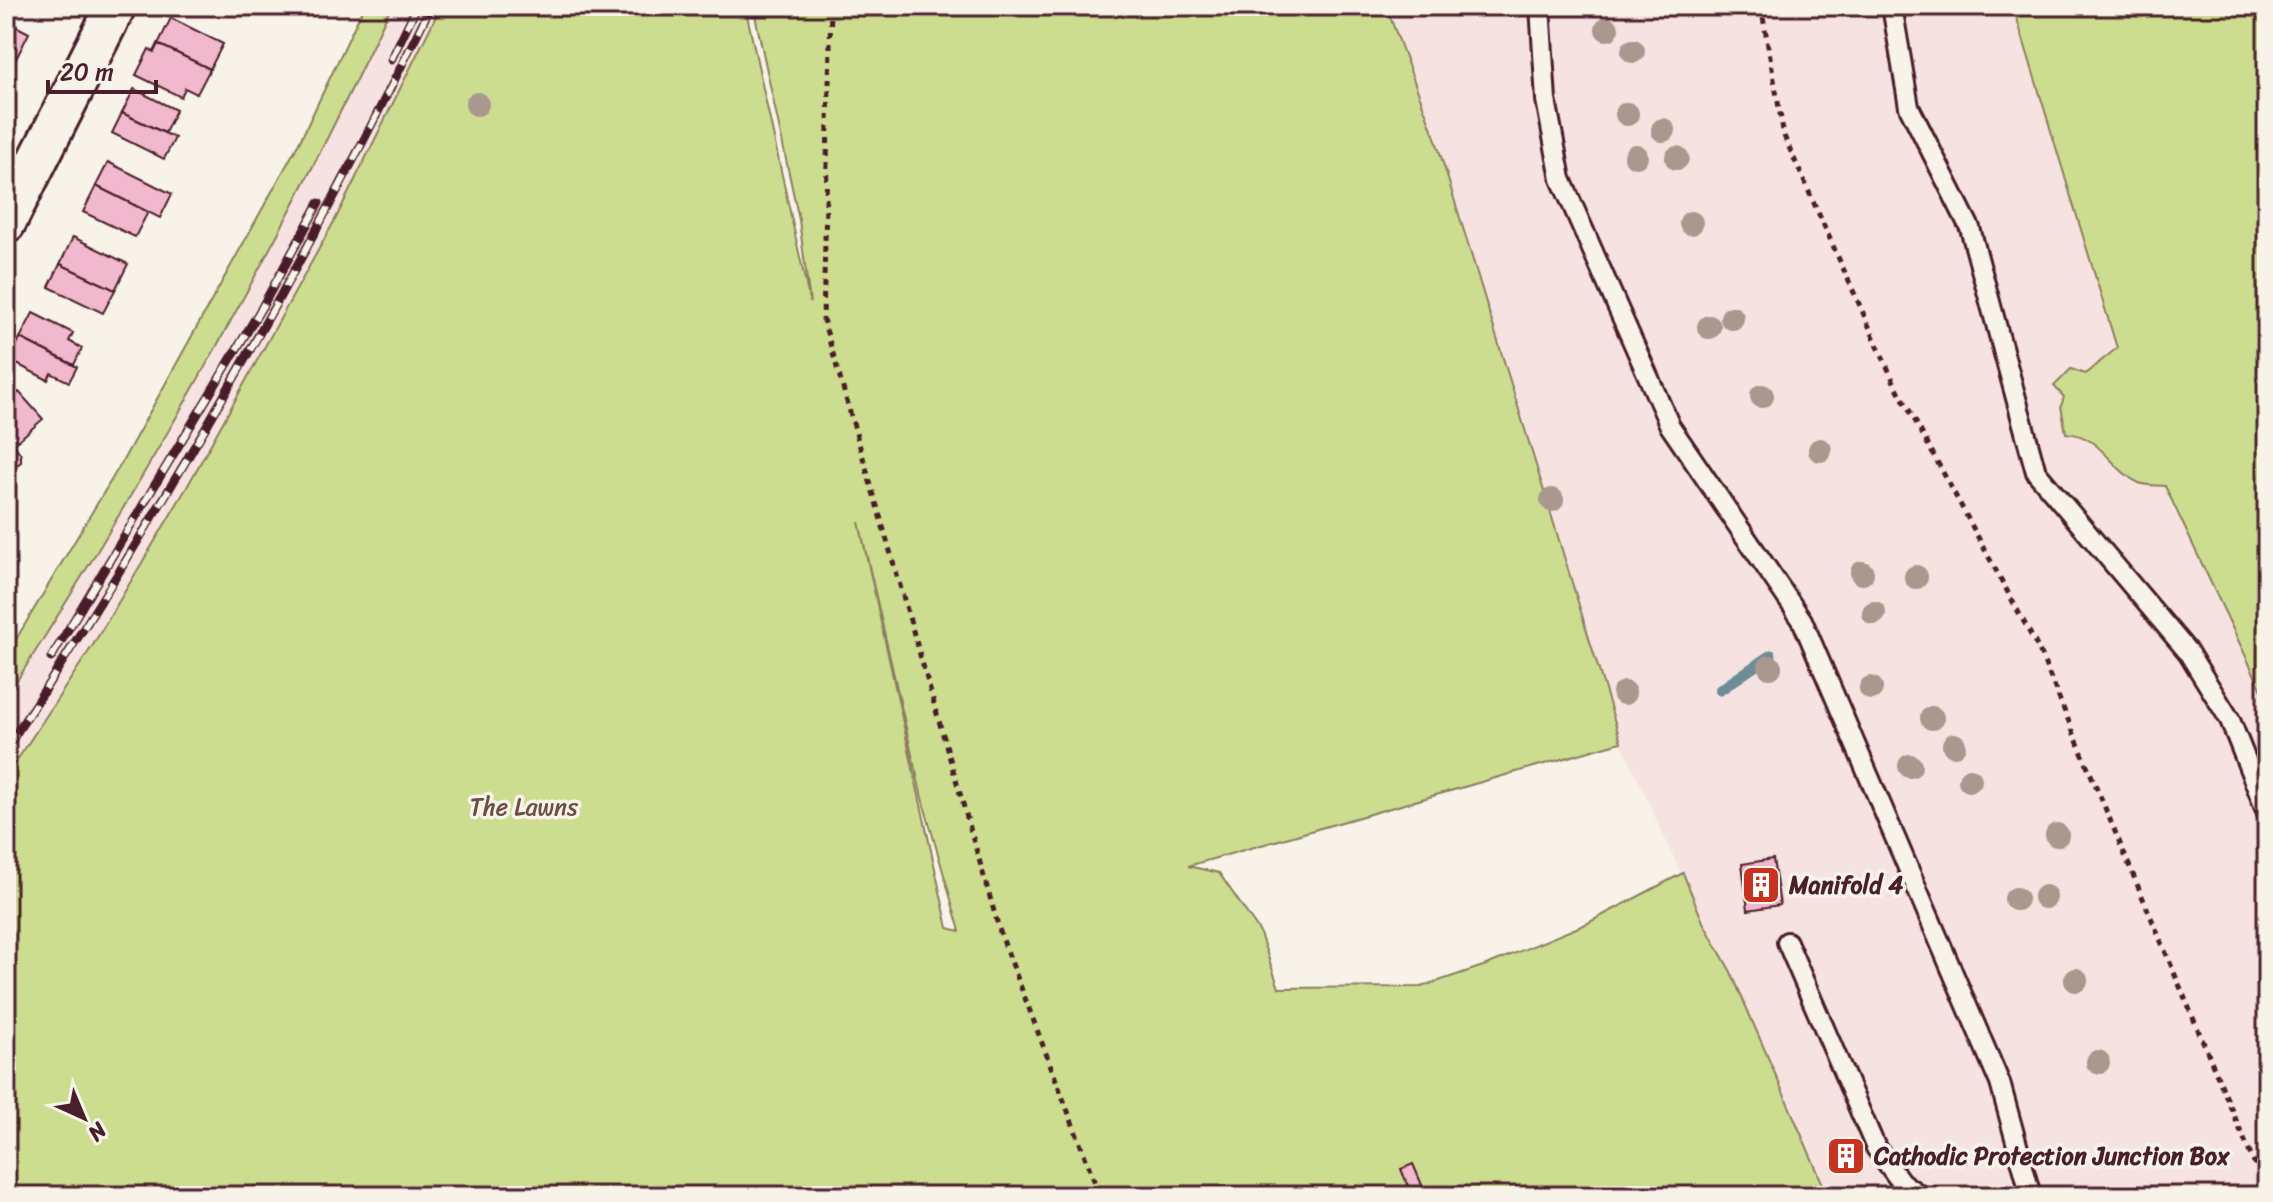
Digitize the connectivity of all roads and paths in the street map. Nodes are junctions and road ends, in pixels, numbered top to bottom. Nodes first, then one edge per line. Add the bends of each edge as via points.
1 (116, 6) edge
2 (831, 6) edge
3 (1540, 6) edge
4 (1761, 6) edge
5 (1892, 6) edge
6 (6, 223) edge
7 (2267, 813) edge
8 (1787, 942) dead end
9 (2267, 1166) edge
10 (1100, 1196) edge
11 (1921, 1196) edge
12 (2031, 1196) edge

1 - 6 street
2 - 10 path via 823,319 1000,932
3 - 12 lane via 1546,100 1561,179 1670,426 1802,620 2000,1083
4 - 9 path via 1784,136 1893,380 2038,648 2254,1163
5 - 7 lane via 1909,107 1970,228 2036,472 2188,652 2230,720
8 - 11 lane via 1876,1148 1901,1182

